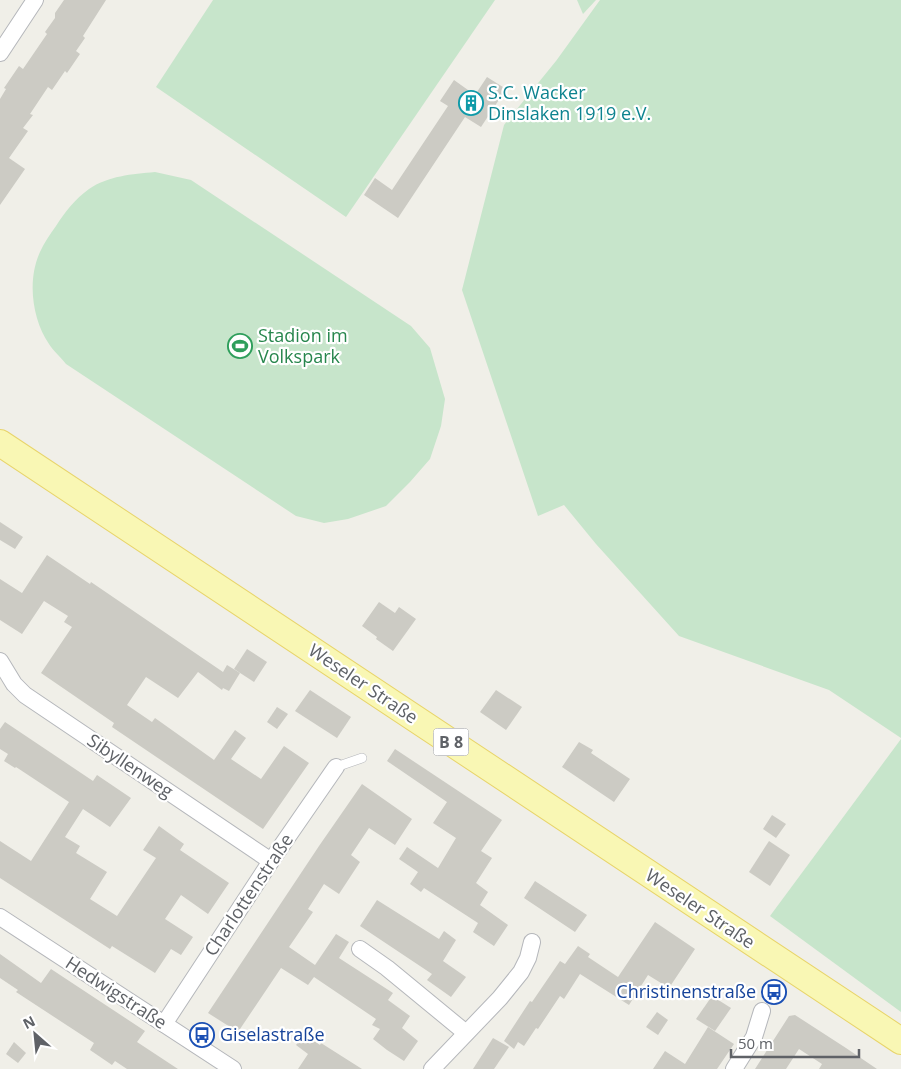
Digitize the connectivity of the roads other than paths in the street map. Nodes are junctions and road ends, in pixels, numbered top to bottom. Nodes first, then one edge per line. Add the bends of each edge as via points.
1 (35, 0) edge
2 (0, 53) edge
3 (0, 443) edge
4 (0, 661) edge
5 (362, 758) dead end
6 (336, 766) joint
7 (271, 861) junction
8 (0, 917) edge
9 (532, 942) dead end
10 (360, 950) dead end
11 (762, 1011) dead end
12 (164, 1024) junction
13 (466, 1032) junction
14 (901, 1042) edge
15 (233, 1069) edge
16 (432, 1069) edge
17 (734, 1069) edge

1 - 2 street
3 - 14 main road, Weseler Straße / B 8
4 - 7 street, Sibyllenweg via 25,695
5 - 6 lane
6 - 7 street, Charlottenstraße
7 - 12 street, Charlottenstraße
8 - 12 street, Hedwigstraße
9 - 13 street via 521,972
10 - 13 street
11 - 17 street via 754,1037
12 - 15 street, Hedwigstraße
13 - 16 street

